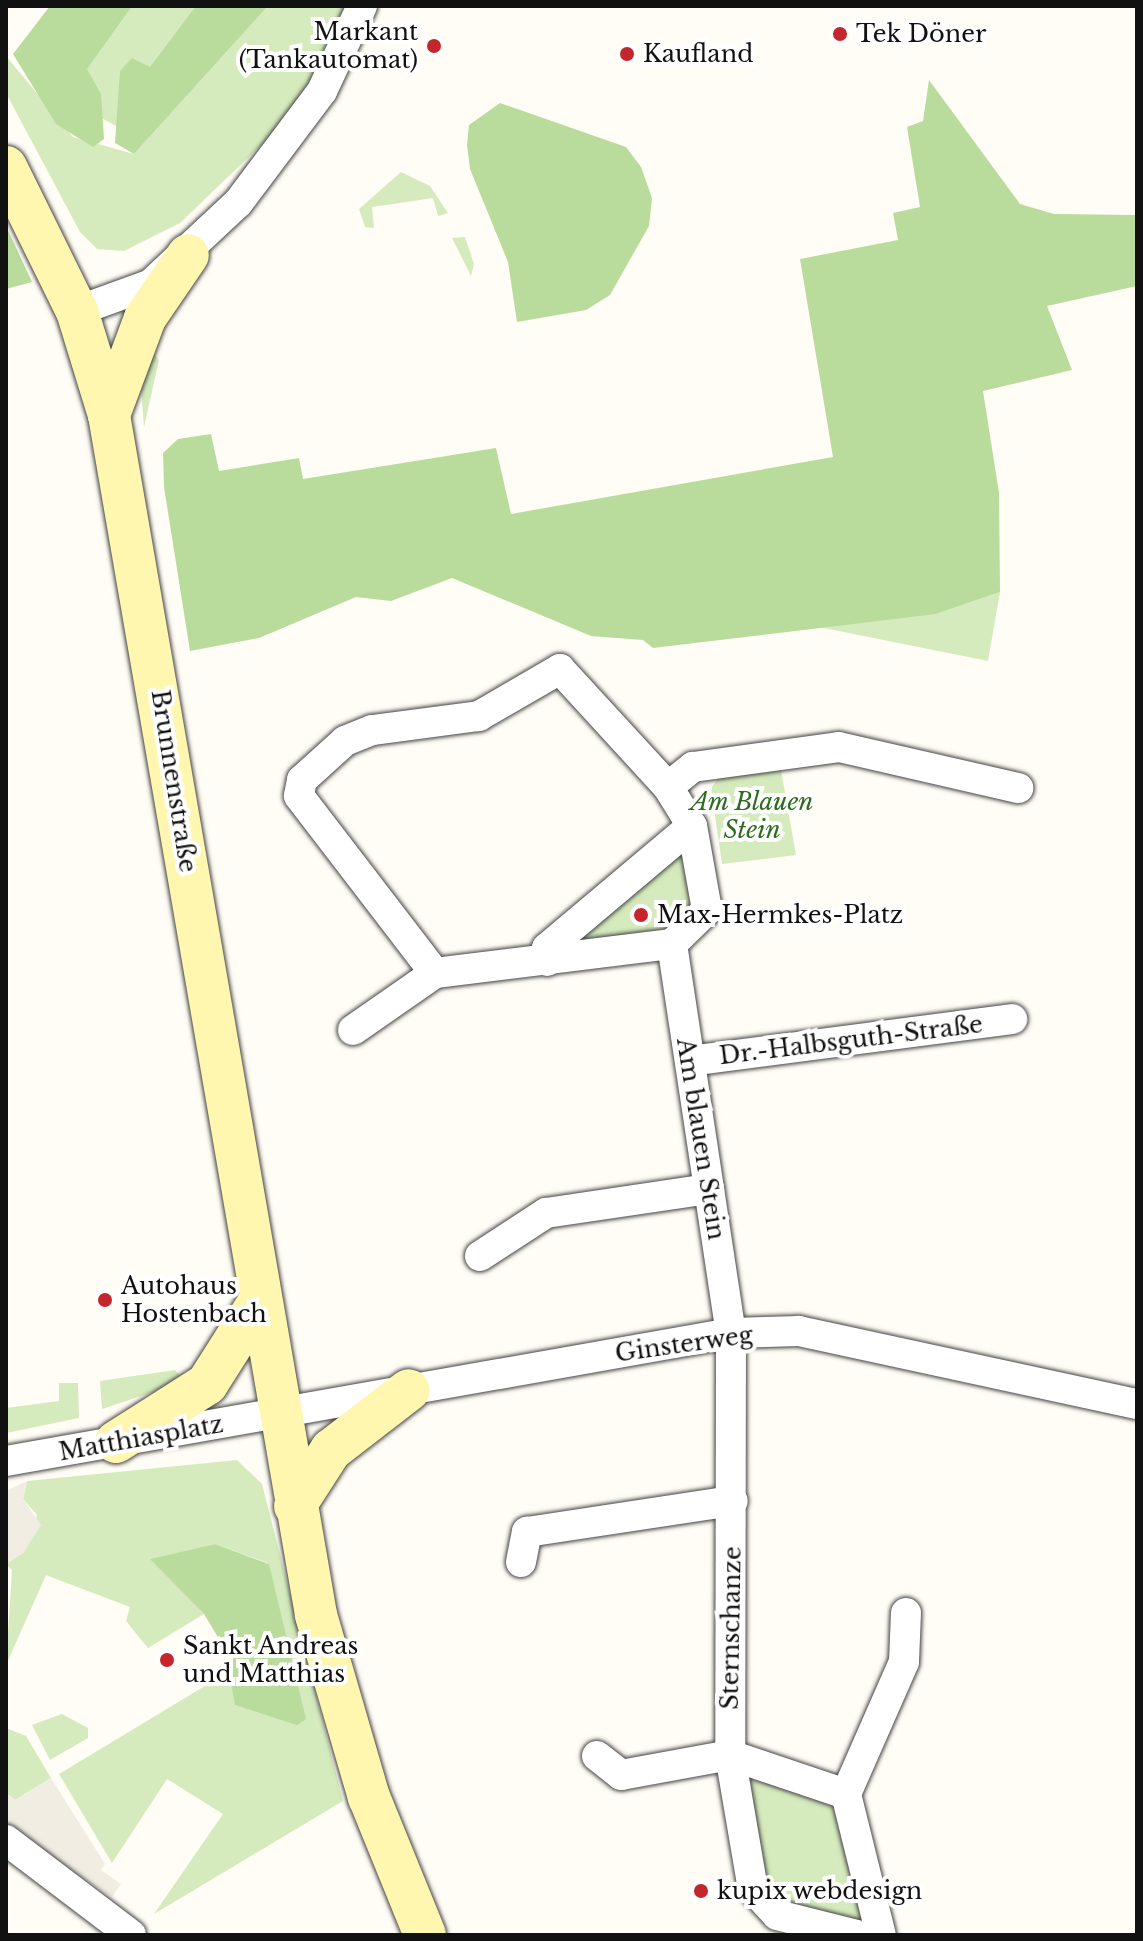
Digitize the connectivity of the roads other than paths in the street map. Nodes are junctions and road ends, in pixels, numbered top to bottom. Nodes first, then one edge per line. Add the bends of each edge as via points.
1 (362, 6) edge
2 (6, 167) edge
3 (188, 255) junction
4 (77, 311) junction
5 (109, 415) junction
6 (668, 787) junction
7 (1018, 788) dead end
8 (692, 826) junction
9 (672, 944) junction
10 (547, 961) junction
11 (435, 973) junction
12 (1012, 1019) dead end
13 (353, 1030) dead end
14 (690, 1061) junction
15 (709, 1189) junction
16 (480, 1256) dead end
17 (259, 1302) junction
18 (731, 1333) junction
19 (409, 1390) junction
20 (1137, 1404) edge
21 (277, 1414) junction
22 (116, 1442) junction
23 (6, 1461) edge
24 (733, 1501) junction
25 (295, 1506) junction
26 (521, 1562) dead end
27 (906, 1613) dead end
28 (730, 1755) junction
29 (597, 1756) dead end
30 (846, 1794) junction
31 (6, 1840) edge
32 (131, 1935) edge
33 (425, 1935) edge
34 (857, 1935) edge
35 (881, 1935) edge

1 - 3 street via 322,91 277,157
2 - 4 main road, Brunnenstraße
3 - 4 street via 151,284
3 - 5 main road via 145,318
4 - 5 main road, Brunnenstraße
5 - 17 main road, Brunnenstraße
6 - 7 street via 693,767 839,747
6 - 8 street
6 - 11 street via 560,669 479,716 372,730 345,741 302,780 299,796
8 - 9 street via 707,910
8 - 10 street via 547,948
9 - 10 street
9 - 14 street, Am blauen Stein
10 - 11 street
11 - 13 street
12 - 14 street, Dr.-Halbsguth-Straße
14 - 15 street, Am blauen Stein
15 - 16 street via 546,1213
15 - 18 street, Am blauen Stein
17 - 21 main road, Brunnenstraße
17 - 22 main road via 207,1384
18 - 19 street, Ginsterweg
18 - 20 street, Ginsterweg via 799,1331
18 - 24 street, Sternschanze
19 - 21 street, Ginsterweg
19 - 25 main road via 331,1450
21 - 22 street, Matthiasplatz
21 - 25 main road, Brunnenstraße
22 - 23 street, Matthiasplatz
24 - 26 street via 527,1532
24 - 28 street, Sternschanze
25 - 33 main road, Brunnenstraße via 316,1615 369,1797
27 - 30 street via 904,1662
28 - 29 street via 621,1775
28 - 30 street
28 - 34 street, Sternschanze via 753,1889 777,1915
30 - 35 street
31 - 32 street

